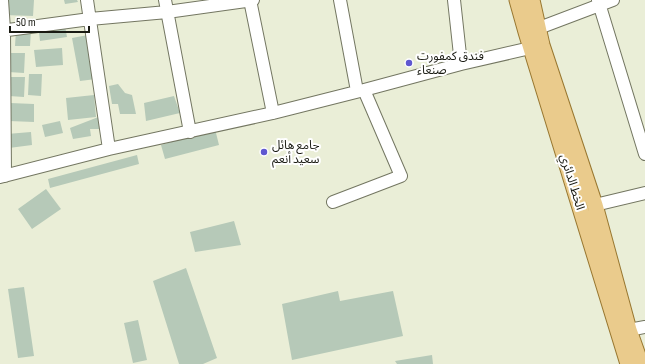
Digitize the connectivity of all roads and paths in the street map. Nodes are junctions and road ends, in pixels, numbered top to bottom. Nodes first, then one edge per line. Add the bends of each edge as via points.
1 (2, 0) edge
2 (87, 0) edge
3 (165, 0) edge
4 (250, 0) edge
5 (253, 0) edge
6 (340, 0) edge
7 (454, 0) edge
8 (517, 0) edge
9 (532, 0) edge
10 (613, 0) edge
11 (598, 3) edge
12 (167, 12) junction
13 (90, 19) junction
14 (532, 30) junction
15 (2, 31) edge
16 (536, 47) junction
17 (461, 64) junction
18 (360, 91) junction
19 (273, 113) junction
20 (190, 132) junction
21 (109, 149) junction
22 (645, 154) edge
23 (3, 176) edge
24 (645, 193) edge
25 (333, 202) dead end
26 (595, 205) junction
27 (645, 327) edge
28 (629, 330) junction
29 (628, 364) edge
30 (641, 364) edge

1 - 15 street
2 - 13 street
3 - 12 street
4 - 5 street
4 - 12 street
4 - 19 street
6 - 18 street
7 - 17 street
8 - 14 main road, الخط الدائري
9 - 14 main road, الخط الدائري
10 - 11 street
11 - 14 street
11 - 22 street
12 - 13 street
12 - 20 street
13 - 15 street
13 - 21 street
14 - 16 main road, الخط الدائري
15 - 23 street
16 - 17 street
16 - 26 main road, الخط الدائري
16 - 29 main road, الخط الدائري
17 - 18 street
18 - 19 street
18 - 25 street via 401,176
19 - 20 street
20 - 21 street
21 - 23 street
24 - 26 street
26 - 28 main road, الخط الدائري
27 - 28 street
28 - 30 main road, الخط الدائري

